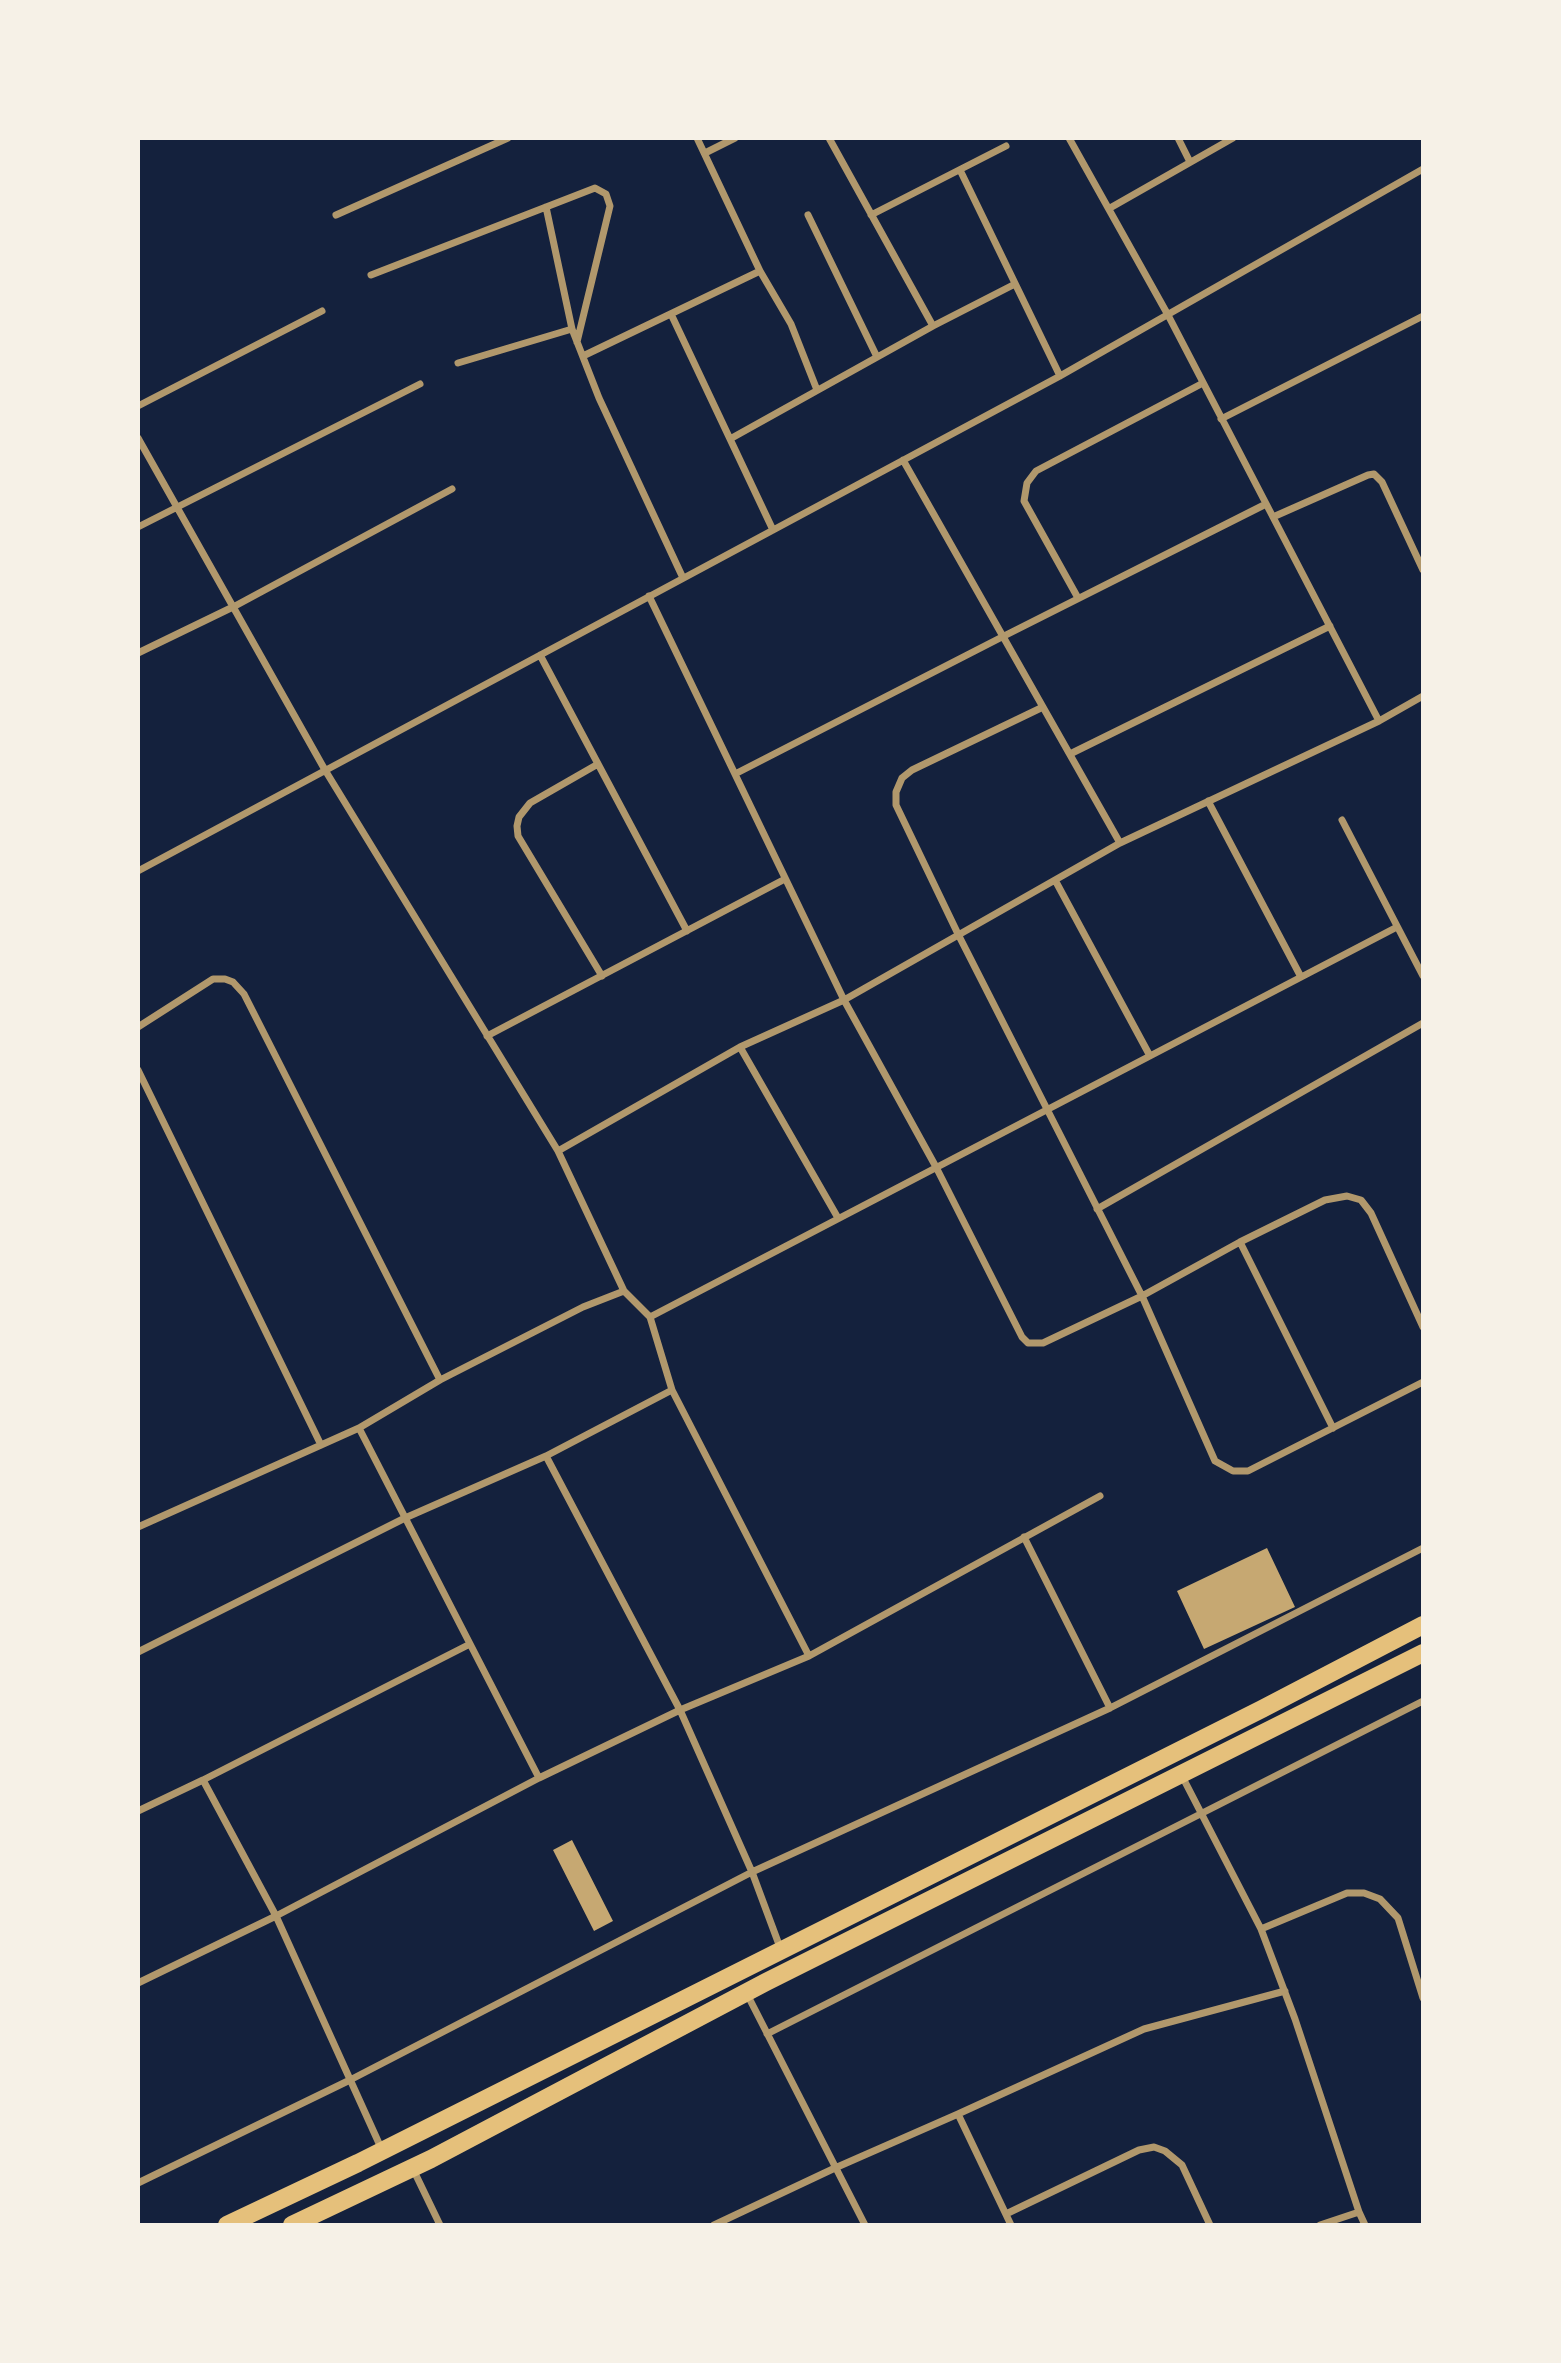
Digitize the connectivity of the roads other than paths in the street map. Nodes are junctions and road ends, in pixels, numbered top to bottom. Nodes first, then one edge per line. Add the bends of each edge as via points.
1 (508, 138) edge
2 (697, 138) edge
3 (735, 138) edge
4 (829, 138) edge
5 (1069, 138) edge
6 (1178, 138) edge
7 (1233, 138) edge
8 (1006, 146) dead end
9 (705, 153) junction
10 (1190, 163) junction
11 (1423, 169) edge
12 (960, 170) junction
13 (546, 207) junction
14 (1110, 208) junction
15 (336, 215) dead end
16 (808, 215) dead end
17 (871, 215) junction
18 (760, 271) junction
19 (371, 275) dead end
20 (1015, 284) junction
21 (322, 311) dead end
22 (671, 314) junction
23 (1168, 315) junction
24 (1420, 317) edge
25 (933, 326) junction
26 (1423, 328) edge
27 (572, 329) junction
28 (577, 342) junction
29 (583, 356) junction
30 (877, 358) junction
31 (458, 363) dead end
32 (1060, 376) junction
33 (1203, 383) junction
34 (420, 384) dead end
35 (817, 390) junction
36 (138, 406) edge
37 (1221, 419) junction
38 (138, 438) edge
39 (730, 439) junction
40 (903, 460) junction
41 (452, 489) dead end
42 (1266, 504) junction
43 (178, 506) junction
44 (1273, 517) junction
45 (138, 527) edge
46 (774, 530) junction
47 (1423, 545) edge
48 (1413, 550) junction
49 (1423, 570) edge
50 (683, 578) junction
51 (649, 596) junction
52 (1078, 598) junction
53 (235, 606) junction
54 (1330, 626) junction
55 (1004, 636) junction
56 (138, 653) edge
57 (540, 655) junction
58 (1423, 696) edge
59 (1044, 707) junction
60 (1379, 721) junction
61 (1070, 754) junction
62 (598, 764) junction
63 (325, 770) junction
64 (735, 774) junction
65 (1208, 801) junction
66 (1342, 820) dead end
67 (1120, 843) junction
68 (138, 871) edge
69 (785, 879) junction
70 (1055, 880) junction
71 (1397, 927) junction
72 (687, 931) junction
73 (958, 934) junction
74 (602, 976) junction
75 (1423, 976) edge
76 (1301, 977) junction
77 (844, 1000) junction
78 (1423, 1023) edge
79 (138, 1027) edge
80 (487, 1036) junction
81 (740, 1047) junction
82 (1150, 1056) junction
83 (138, 1070) edge
84 (1047, 1109) junction
85 (558, 1151) junction
86 (936, 1167) junction
87 (1097, 1209) junction
88 (838, 1218) junction
89 (1240, 1242) junction
90 (624, 1291) junction
91 (1142, 1296) junction
92 (650, 1317) junction
93 (1423, 1327) edge
94 (440, 1380) junction
95 (1423, 1382) edge
96 (671, 1390) junction
97 (359, 1428) junction
98 (1333, 1428) junction
99 (321, 1445) junction
100 (546, 1456) junction
101 (1100, 1496) dead end
102 (405, 1518) junction
103 (138, 1527) edge
104 (1024, 1538) junction
105 (1423, 1548) edge
106 (1423, 1625) edge
107 (470, 1644) junction
108 (138, 1652) edge
109 (1423, 1653) edge
110 (809, 1656) junction
111 (1423, 1701) edge
112 (1110, 1708) junction
113 (680, 1710) junction
114 (1181, 1774) junction
115 (539, 1778) junction
116 (203, 1780) junction
117 (138, 1811) edge
118 (1202, 1814) junction
119 (752, 1872) junction
120 (276, 1916) junction
121 (1261, 1929) junction
122 (782, 1950) junction
123 (138, 1983) edge
124 (1285, 1991) junction
125 (746, 1993) junction
126 (1423, 1998) edge
127 (767, 2034) junction
128 (350, 2080) junction
129 (958, 2114) junction
130 (382, 2151) junction
131 (412, 2168) junction
132 (835, 2168) junction
133 (138, 2183) edge
134 (1359, 2212) junction
135 (1006, 2214) junction
136 (227, 2225) edge
137 (292, 2225) edge
138 (440, 2225) edge
139 (714, 2225) edge
140 (865, 2225) edge
141 (1011, 2225) edge
142 (1210, 2225) edge
143 (1320, 2225) edge
144 (1365, 2225) edge

1 - 15 street
2 - 9 street
3 - 9 street
4 - 17 street
5 - 14 street
6 - 10 street
7 - 10 street
8 - 12 street
9 - 18 street
10 - 14 street
11 - 23 street
12 - 17 street
12 - 20 street
13 - 19 street
13 - 27 street
13 - 28 street via 595,188 606,194 610,206
14 - 23 street
16 - 30 street
17 - 25 street
18 - 22 street
18 - 35 street via 791,324
20 - 25 street
20 - 32 street
21 - 36 street
22 - 29 street
22 - 39 street
23 - 32 street
23 - 33 street
24 - 26 street
24 - 37 street
25 - 30 street
27 - 28 street
27 - 31 street
28 - 29 street
29 - 50 street
30 - 35 street
32 - 40 street
33 - 37 street
33 - 52 street via 1036,471 1027,482 1024,501
34 - 43 street
35 - 39 street
37 - 42 street
38 - 43 street
39 - 46 street
40 - 46 street
40 - 55 street
41 - 53 street
42 - 44 street
42 - 52 street
43 - 45 street
43 - 53 street
44 - 48 street via 1374,474
44 - 54 street
46 - 50 street
47 - 48 street
48 - 49 street
50 - 51 street
51 - 57 street
51 - 64 street
52 - 55 street
53 - 56 street
53 - 63 street
54 - 60 street
54 - 61 street
55 - 59 street
55 - 64 street
57 - 62 street
57 - 63 street
58 - 60 street
59 - 61 street
59 - 73 street via 912,770 896,792 896,805
60 - 65 street
61 - 67 street
62 - 72 street
62 - 74 street via 530,803 517,826 518,836
63 - 68 street
63 - 80 street
64 - 69 street
65 - 67 street
65 - 76 street
66 - 71 street
67 - 70 street
69 - 72 street
69 - 77 street
70 - 73 street
70 - 82 street
71 - 75 street
71 - 76 street
72 - 74 street
73 - 77 street
73 - 84 street
74 - 80 street
76 - 82 street
77 - 81 street
77 - 86 street
78 - 87 street
79 - 94 street via 213,979 233,982 244,994
80 - 85 street
81 - 85 street
81 - 88 street
82 - 84 street
83 - 99 street
84 - 86 street
84 - 87 street
85 - 90 street
86 - 88 street
86 - 91 street via 1028,1343 1043,1343
87 - 91 street
88 - 92 street
89 - 91 street
89 - 93 street via 1325,1200 1347,1196 1361,1200
89 - 98 street
90 - 92 street
90 - 94 street
91 - 98 street via 1215,1461 1233,1471 1248,1471
92 - 96 street
94 - 97 street
95 - 98 street
96 - 100 street
96 - 110 street
97 - 99 street
97 - 102 street
99 - 103 street
100 - 102 street
100 - 113 street
101 - 104 street
102 - 107 street
102 - 108 street
104 - 110 street
104 - 112 street
105 - 112 street
106 - 122 main road
107 - 115 street
107 - 116 street
109 - 114 main road
110 - 113 street
111 - 118 street
112 - 119 street
113 - 115 street
113 - 119 street
114 - 118 street
114 - 125 main road
115 - 120 street
116 - 117 street
116 - 120 street
118 - 121 street
118 - 127 street
119 - 122 street
119 - 128 street
120 - 123 street
120 - 128 street
121 - 124 street
121 - 126 street via 1347,1893 1380,1899 1398,1918
122 - 130 main road
124 - 129 street via 1144,2029
124 - 134 street
125 - 127 street
125 - 131 main road
127 - 132 street
128 - 130 street
128 - 133 street
129 - 132 street
129 - 135 street
130 - 136 main road
131 - 137 main road
131 - 138 street
132 - 139 street
132 - 140 street
134 - 143 street
134 - 144 street
135 - 141 street
135 - 142 street via 1154,2147 1182,2165

